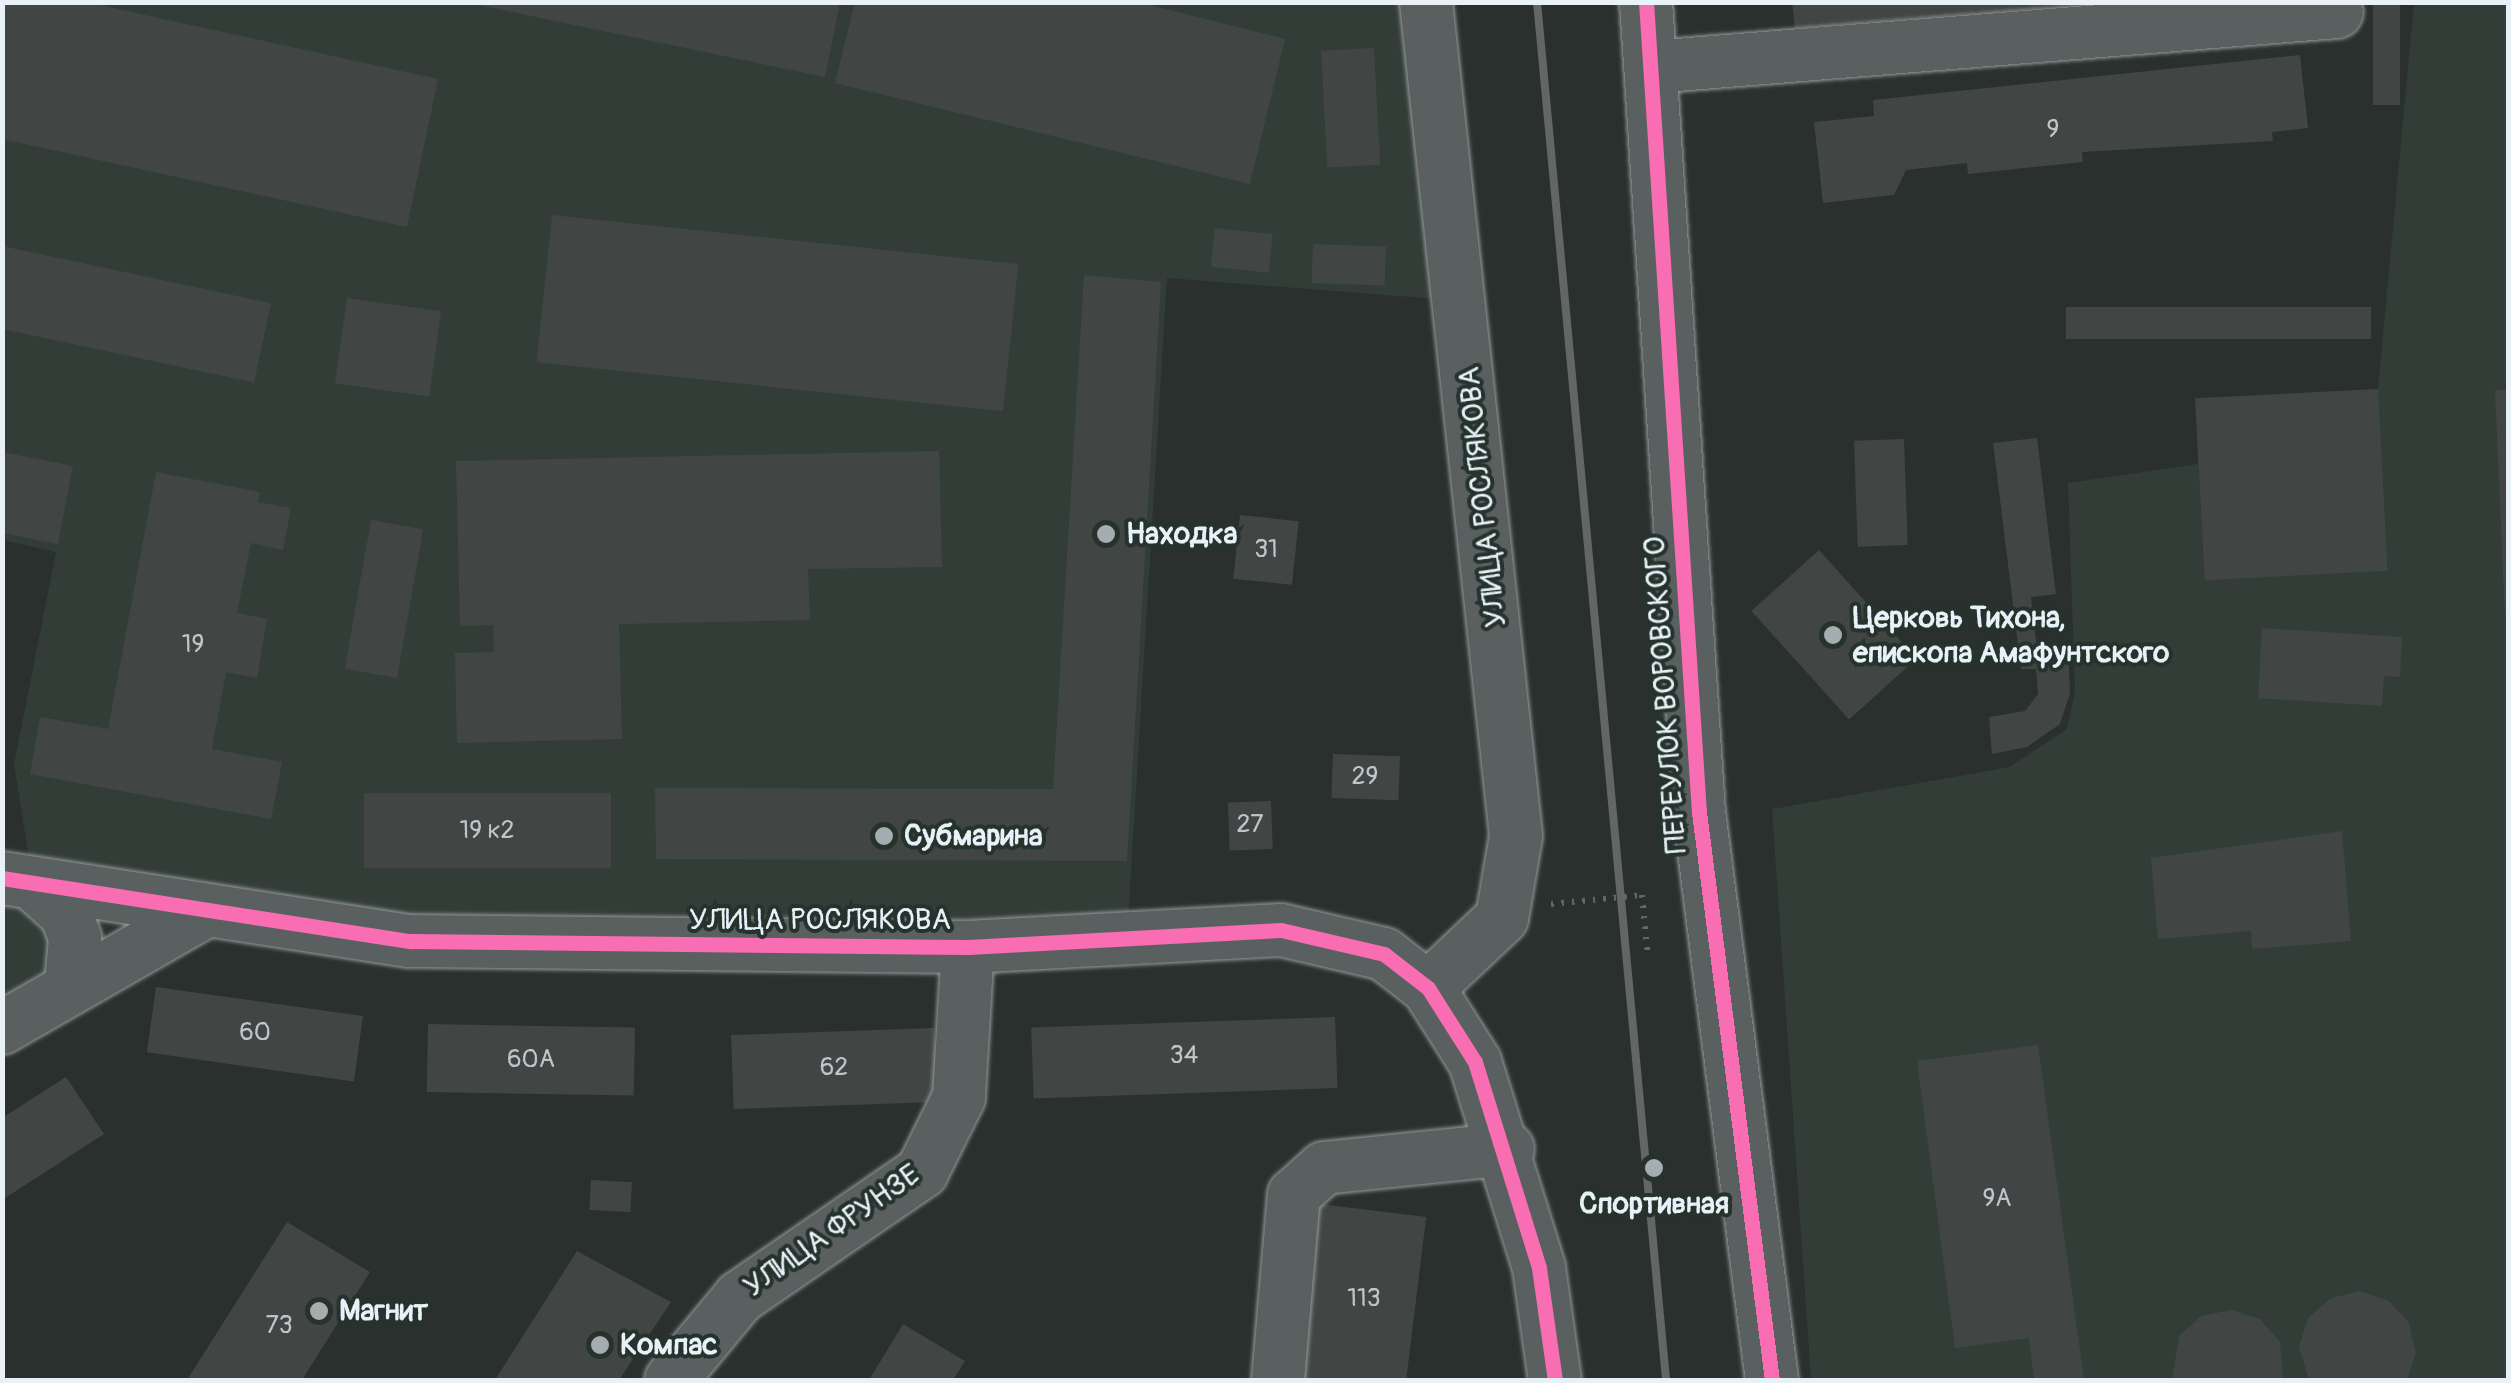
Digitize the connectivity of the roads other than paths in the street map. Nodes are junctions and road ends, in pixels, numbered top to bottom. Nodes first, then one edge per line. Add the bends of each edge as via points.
1 (1426, 2) edge
2 (1646, 2) edge
3 (2337, 12) dead end
4 (1652, 67) junction
5 (18, 881) edge
6 (200, 914) junction
7 (968, 947) junction
8 (71, 984) junction
9 (1428, 988) junction
10 (2, 1028) edge
11 (1508, 1149) junction
12 (670, 1380) edge
13 (1278, 1380) edge
14 (1555, 1380) edge
15 (1772, 1380) edge

1 - 9 street, УЛИЦА РОСЛЯКОВА via 1516,836 1502,918
2 - 4 street, ПЕРЕУЛОК ВОРОВСКОГО
3 - 4 street
4 - 15 street, ПЕРЕУЛОК ВОРОВСКОГО via 1699,812
5 - 6 street, УЛИЦА РОСЛЯКОВА
5 - 8 street via 66,914 76,938
6 - 7 street, УЛИЦА РОСЛЯКОВА via 410,941 559,948
6 - 8 street
7 - 9 street, УЛИЦА РОСЛЯКОВА via 1280,930 1384,954
7 - 12 street, УЛИЦА ФРУНЗЕ via 959,1097 922,1172 740,1296
8 - 10 street
9 - 11 street, УЛИЦА РОСЛЯКОВА via 1475,1062
11 - 13 street via 1324,1168 1294,1195
11 - 14 street, УЛИЦА РОСЛЯКОВА

